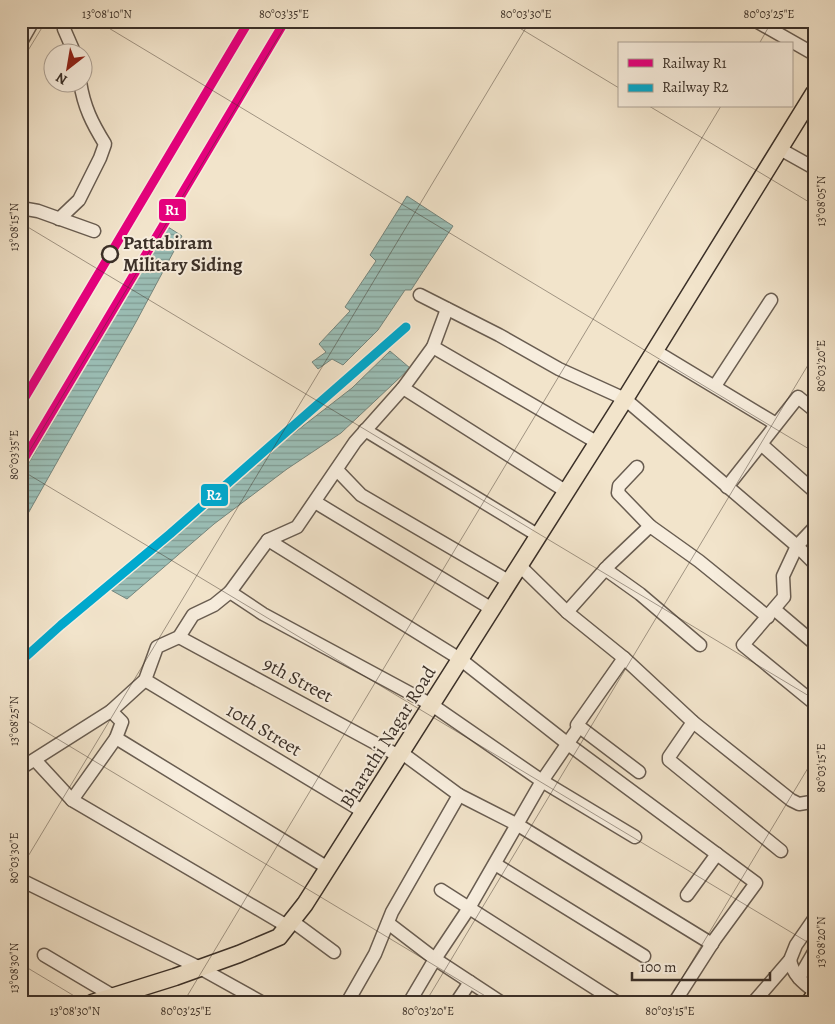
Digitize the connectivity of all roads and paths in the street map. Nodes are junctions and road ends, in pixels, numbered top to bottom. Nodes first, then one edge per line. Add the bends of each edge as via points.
1 (34, 21) edge
2 (63, 21) edge
3 (756, 21) edge
4 (21, 42) edge
5 (70, 42) edge
6 (814, 54) edge
7 (82, 92) edge
8 (812, 99) edge
9 (780, 149) junction
10 (814, 168) edge
11 (21, 208) edge
12 (59, 219) junction
13 (94, 231) dead end
14 (420, 295) dead end
15 (771, 300) dead end
16 (447, 309) junction
17 (433, 347) junction
18 (655, 351) junction
19 (715, 386) junction
20 (403, 388) junction
21 (625, 399) junction
22 (814, 410) edge
23 (776, 424) junction
24 (366, 430) junction
25 (598, 443) junction
26 (761, 444) junction
27 (637, 467) dead end
28 (337, 470) junction
29 (727, 486) junction
30 (814, 491) edge
31 (567, 492) junction
32 (315, 502) junction
33 (650, 526) junction
34 (814, 528) edge
35 (539, 536) junction
36 (268, 540) junction
37 (797, 546) junction
38 (814, 563) edge
39 (520, 566) junction
40 (605, 569) junction
41 (510, 582) junction
42 (230, 592) junction
43 (492, 609) junction
44 (567, 612) junction
45 (771, 613) junction
46 (179, 637) junction
47 (814, 643) edge
48 (700, 645) dead end
49 (624, 658) junction
50 (460, 659) junction
51 (145, 680) junction
52 (814, 703) edge
53 (432, 705) junction
54 (111, 711) junction
55 (693, 722) junction
56 (579, 727) junction
57 (116, 738) junction
58 (568, 744) junction
59 (400, 754) junction
60 (35, 760) junction
61 (21, 768) edge
62 (639, 772) dead end
63 (542, 781) junction
64 (459, 795) junction
65 (814, 798) edge
66 (72, 800) junction
67 (364, 812) junction
68 (518, 825) junction
69 (634, 837) dead end
70 (781, 851) dead end
71 (718, 854) junction
72 (495, 864) junction
73 (328, 868) junction
74 (21, 880) edge
75 (441, 890) dead end
76 (687, 895) dead end
77 (469, 908) junction
78 (814, 919) edge
79 (290, 923) junction
80 (388, 923) junction
81 (712, 944) junction
82 (334, 952) dead end
83 (814, 952) edge
84 (44, 955) dead end
85 (644, 956) dead end
86 (435, 959) junction
87 (790, 960) junction
88 (200, 968) junction
89 (799, 978) junction
90 (470, 982) junction
91 (814, 991) edge
92 (814, 996) edge
93 (119, 1000) edge
94 (92, 1003) edge
95 (263, 1003) edge
96 (347, 1003) edge
97 (409, 1003) edge
98 (456, 1003) edge
99 (502, 1003) edge
100 (618, 1003) edge
101 (674, 1003) edge
102 (753, 1003) edge
103 (809, 1003) edge

1 - 4 street
2 - 5 street
3 - 6 street
7 - 12 street via 91,121 105,144 79,200
8 - 9 main road, Bharathi Nagar Road
9 - 10 street
9 - 18 main road, Bharathi Nagar Road
11 - 12 street
12 - 13 street
14 - 16 street
15 - 19 street
16 - 17 street
16 - 21 street via 559,369
17 - 20 street
17 - 25 street
18 - 19 street
18 - 21 main road, Bharathi Nagar Road
19 - 23 street
20 - 24 street
20 - 31 street
21 - 25 main road, Bharathi Nagar Road
21 - 29 street
22 - 23 street via 798,397
23 - 26 street
24 - 28 street
24 - 35 street
25 - 31 main road, Bharathi Nagar Road
26 - 29 street
26 - 30 street
27 - 33 street via 619,486 618,493
28 - 32 street
28 - 41 street via 361,495
29 - 37 street
31 - 35 main road, Bharathi Nagar Road
32 - 36 street via 297,527
32 - 43 street
33 - 40 street
33 - 45 street
34 - 37 street
35 - 39 main road, Bharathi Nagar Road
36 - 42 street
36 - 50 street
37 - 38 street
37 - 45 street via 783,576 784,597
39 - 41 main road, Bharathi Nagar Road
39 - 44 street
40 - 44 street
40 - 48 street
41 - 43 main road, Bharathi Nagar Road
42 - 46 street via 214,605 193,615
42 - 53 street via 263,614
43 - 50 main road, Bharathi Nagar Road
44 - 49 street
45 - 47 street
45 - 52 street via 743,645
46 - 51 street via 157,647
46 - 59 street, 9th Street
49 - 55 street
49 - 56 street via 578,721
50 - 53 main road, Bharathi Nagar Road
50 - 58 street
51 - 54 street
51 - 67 street, 10th Street
53 - 59 main road, Bharathi Nagar Road
53 - 63 street
54 - 57 street via 122,722
54 - 60 street
55 - 65 street via 791,800 799,804 811,802
55 - 70 street via 669,760
56 - 58 street
56 - 62 street
57 - 66 street
57 - 73 street
58 - 63 street
58 - 71 street
59 - 64 street, 9th Street
59 - 67 main road, Bharathi Nagar Road
60 - 61 street
60 - 66 street
63 - 68 street
63 - 69 street
64 - 68 street, 9th Street
64 - 80 street
66 - 79 street
67 - 73 main road, Bharathi Nagar Road
68 - 72 street
68 - 81 street, 9th Street
71 - 76 street
71 - 81 street via 756,883
72 - 77 street
72 - 85 street
73 - 79 main road, Bharathi Nagar Road
74 - 88 street
75 - 77 street
77 - 86 street
77 - 100 street
78 - 87 street
79 - 82 street
79 - 88 main road, Bharathi Nagar Road via 279,937
80 - 86 street
80 - 96 street via 375,954
81 - 101 street
83 - 89 street
84 - 93 street
86 - 90 street
86 - 97 street
87 - 89 street
87 - 102 street
88 - 93 main road, Bharathi Nagar Road
88 - 95 street
89 - 91 street
90 - 98 street
90 - 99 street
92 - 103 main road
93 - 94 main road, Bharathi Nagar Road

